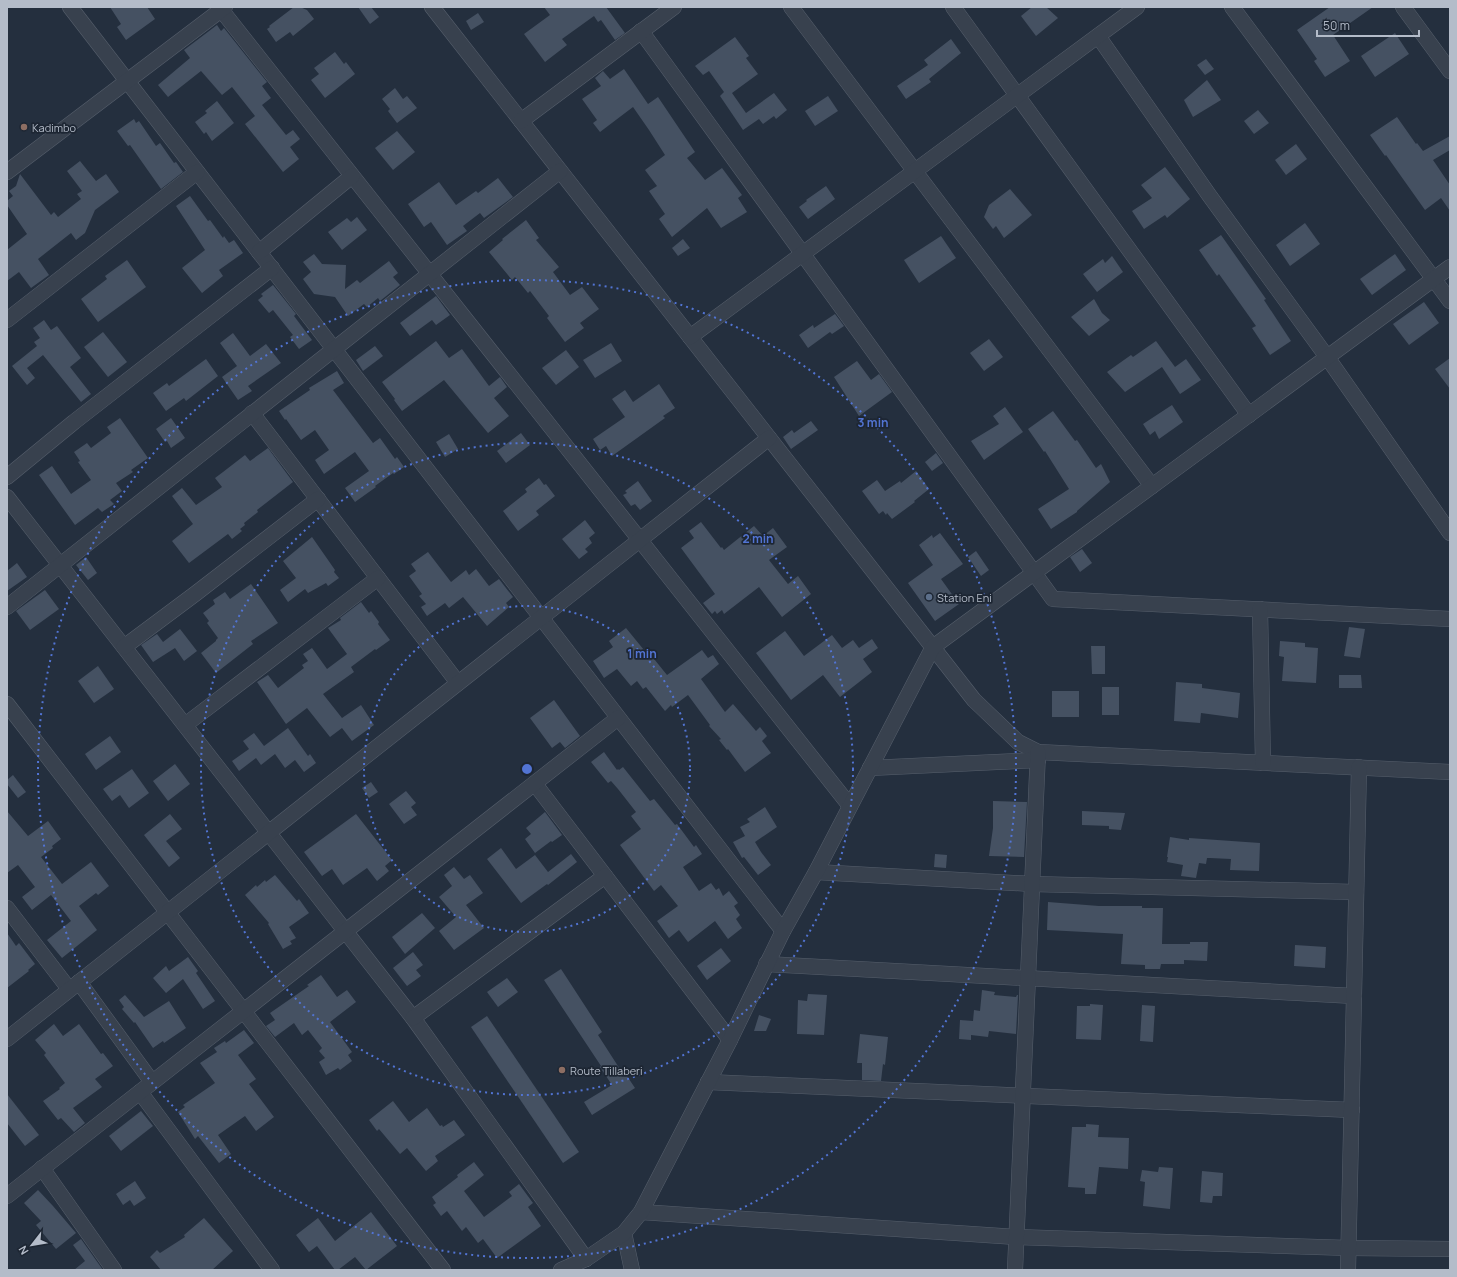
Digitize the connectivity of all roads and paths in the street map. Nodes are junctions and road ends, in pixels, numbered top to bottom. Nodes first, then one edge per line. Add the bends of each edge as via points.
1 (70, 7) edge
2 (432, 7) edge
3 (674, 7) edge
4 (791, 7) edge
5 (953, 7) edge
6 (1137, 7) edge
7 (1232, 7) edge
8 (1403, 7) edge
9 (222, 8) edge
10 (641, 31) junction
11 (1098, 36) junction
12 (1448, 65) edge
13 (127, 81) junction
14 (1017, 96) junction
15 (521, 121) junction
16 (560, 171) junction
17 (7, 172) edge
18 (197, 172) junction
19 (914, 172) junction
20 (352, 176) junction
21 (259, 252) junction
22 (803, 254) junction
23 (1450, 267) edge
24 (272, 268) junction
25 (430, 274) junction
26 (1433, 279) junction
27 (1450, 301) edge
28 (7, 320) edge
29 (690, 337) junction
30 (334, 349) junction
31 (1327, 357) junction
32 (252, 413) junction
33 (1249, 414) junction
34 (769, 438) junction
35 (7, 477) edge
36 (1152, 486) junction
37 (7, 497) edge
38 (318, 499) junction
39 (1450, 533) edge
40 (640, 540) junction
41 (60, 565) junction
42 (1034, 573) junction
43 (378, 578) junction
44 (7, 607) edge
45 (1260, 609) junction
46 (541, 617) junction
47 (1450, 619) edge
48 (124, 647) junction
49 (932, 647) junction
50 (458, 683) junction
51 (7, 704) edge
52 (618, 718) junction
53 (185, 725) junction
54 (1038, 756) junction
55 (1263, 763) junction
56 (1358, 767) junction
57 (870, 768) junction
58 (1449, 773) edge
59 (535, 784) junction
60 (850, 806) junction
61 (268, 833) junction
62 (816, 872) junction
63 (605, 876) junction
64 (1032, 884) junction
65 (1356, 892) junction
66 (7, 908) edge
67 (168, 912) junction
68 (783, 931) junction
69 (346, 932) junction
70 (766, 964) junction
71 (1028, 978) junction
72 (74, 986) junction
73 (1354, 996) junction
74 (244, 1011) junction
75 (413, 1018) junction
76 (7, 1039) edge
77 (730, 1040) junction
78 (152, 1082) junction
79 (708, 1082) junction
80 (140, 1092) junction
81 (1022, 1096) junction
82 (1352, 1110) junction
83 (42, 1168) junction
84 (7, 1196) edge
85 (640, 1212) junction
86 (624, 1233) junction
87 (1016, 1237) junction
88 (1349, 1248) junction
89 (1450, 1249) edge
90 (586, 1259) junction
91 (114, 1270) edge
92 (272, 1270) edge
93 (443, 1270) edge
94 (561, 1270) edge
95 (632, 1270) edge
96 (1015, 1270) edge
97 (1348, 1270) edge

1 - 13 street
2 - 15 street
3 - 10 street
4 - 19 street
5 - 14 street
6 - 11 street
7 - 26 street
8 - 12 street
9 - 13 street
9 - 20 street
10 - 15 street
10 - 22 street
11 - 14 street
11 - 31 street
13 - 17 street
13 - 18 street
14 - 19 street
14 - 33 street
15 - 16 street
16 - 25 street
16 - 29 street
18 - 21 street
18 - 28 street
19 - 22 street
19 - 36 street
20 - 21 street
20 - 25 street
21 - 24 street
22 - 29 street
22 - 42 street
23 - 26 street
24 - 30 street
24 - 35 street
25 - 30 street
25 - 40 street
26 - 27 street
26 - 31 street
29 - 34 street
30 - 32 street
30 - 46 street
31 - 33 street
31 - 39 street
32 - 38 street
32 - 41 street
33 - 36 street
34 - 40 street
34 - 49 street
36 - 42 street
37 - 41 street
38 - 43 street
38 - 48 street
40 - 46 street
40 - 60 street
41 - 44 street
41 - 48 street
42 - 45 street via 1053,599
42 - 49 street
43 - 50 street
43 - 53 street
45 - 47 street
45 - 55 street
46 - 50 street
46 - 52 street
48 - 53 street
49 - 54 street via 974,700 1018,742
49 - 57 street
50 - 61 street
51 - 67 street
52 - 59 street
52 - 68 street
53 - 61 street
54 - 55 street
54 - 57 street
54 - 64 street
55 - 56 street
56 - 58 street
56 - 65 street
57 - 60 street
59 - 63 street
59 - 69 street
60 - 62 street
61 - 67 street
61 - 69 street
62 - 64 street
62 - 68 street
63 - 75 street
63 - 77 street
64 - 65 street
64 - 71 street
65 - 73 street
66 - 72 street
67 - 72 street
67 - 74 street
68 - 70 street
69 - 74 street
69 - 75 street
70 - 71 street
70 - 77 street
71 - 73 street
71 - 81 street
72 - 76 street
72 - 78 street
73 - 82 street
74 - 78 street
74 - 93 street
75 - 90 street
77 - 79 street
78 - 80 street
79 - 81 street
79 - 85 street
80 - 83 street
80 - 92 street
81 - 82 street
81 - 87 street
82 - 88 street
83 - 84 street
83 - 91 street
85 - 86 street
85 - 87 street
86 - 90 street
86 - 95 street
87 - 88 street
87 - 96 street
88 - 89 street
88 - 97 street
90 - 94 street

